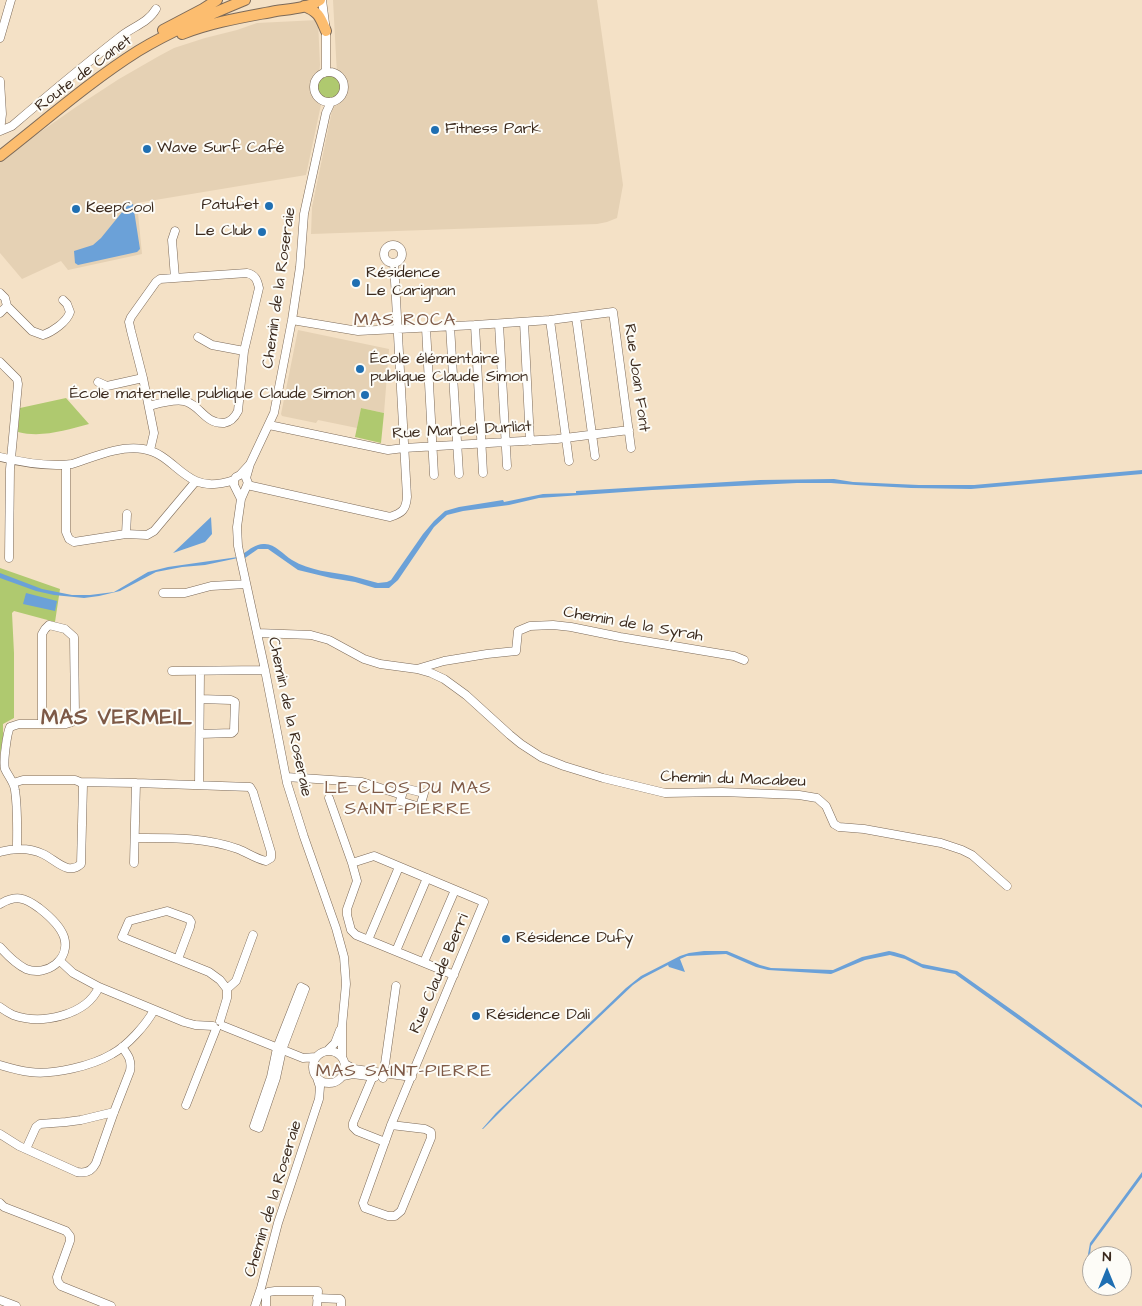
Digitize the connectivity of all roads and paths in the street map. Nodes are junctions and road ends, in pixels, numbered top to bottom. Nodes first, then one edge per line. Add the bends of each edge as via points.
1 (11, 0) edge
2 (217, 0) edge
3 (236, 0) edge
4 (245, 0) edge
5 (321, 0) edge
6 (327, 0) edge
7 (304, 6) junction
8 (156, 9) dead end
9 (326, 31) junction
10 (0, 38) edge
11 (121, 59) junction
12 (324, 73) junction
13 (333, 73) junction
14 (0, 81) edge
15 (322, 100) junction
16 (331, 102) junction
17 (326, 113) junction
18 (0, 131) edge
19 (0, 150) edge
20 (0, 156) edge
21 (175, 231) dead end
22 (394, 263) dead end
23 (176, 278) junction
24 (0, 293) edge
25 (63, 300) dead end
26 (7, 306) junction
27 (0, 313) edge
28 (576, 316) junction
29 (292, 320) junction
30 (550, 320) junction
31 (524, 322) junction
32 (499, 324) junction
33 (475, 325) junction
34 (450, 326) junction
35 (426, 328) junction
36 (397, 329) junction
37 (198, 337) dead end
38 (244, 352) junction
39 (0, 362) edge
40 (143, 378) junction
41 (98, 382) dead end
42 (149, 406) junction
43 (269, 425) junction
44 (629, 430) junction
45 (592, 435) junction
46 (566, 438) junction
47 (530, 441) junction
48 (505, 442) junction
49 (481, 443) junction
50 (457, 445) junction
51 (432, 446) junction
52 (404, 448) junction
53 (631, 448) dead end
54 (150, 450) junction
55 (595, 456) dead end
56 (0, 457) edge
57 (11, 460) junction
58 (569, 461) dead end
59 (66, 465) junction
60 (507, 466) dead end
61 (483, 473) dead end
62 (459, 474) dead end
63 (434, 475) dead end
64 (196, 481) junction
65 (241, 483) junction
66 (128, 514) dead end
67 (9, 520) junction
68 (0, 521) edge
69 (126, 534) junction
70 (69, 540) junction
71 (63, 546) dead end
72 (9, 558) dead end
73 (246, 584) junction
74 (163, 593) dead end
75 (257, 633) junction
76 (744, 660) dead end
77 (265, 670) junction
78 (417, 670) junction
79 (172, 671) dead end
80 (200, 671) junction
81 (200, 700) junction
82 (42, 724) junction
83 (200, 734) junction
84 (286, 777) junction
85 (80, 782) junction
86 (13, 783) junction
87 (136, 783) junction
88 (199, 785) junction
89 (402, 795) dead end
90 (329, 798) dead end
91 (135, 838) junction
92 (16, 849) junction
93 (0, 852) edge
94 (134, 863) dead end
95 (352, 863) junction
96 (399, 867) junction
97 (427, 878) junction
98 (1007, 886) dead end
99 (455, 890) junction
100 (0, 904) edge
101 (254, 936) dead end
102 (368, 940) junction
103 (0, 946) edge
104 (396, 951) junction
105 (178, 959) junction
106 (60, 961) junction
107 (424, 962) junction
108 (454, 975) junction
109 (396, 986) dead end
110 (99, 987) junction
111 (227, 989) junction
112 (0, 1007) edge
113 (154, 1010) junction
114 (218, 1025) junction
115 (342, 1026) junction
116 (122, 1047) junction
117 (280, 1049) junction
118 (327, 1051) junction
119 (303, 1058) junction
120 (316, 1058) junction
121 (343, 1060) junction
122 (0, 1065) edge
123 (312, 1066) junction
124 (383, 1075) junction
125 (342, 1076) junction
126 (372, 1076) junction
127 (317, 1078) junction
128 (411, 1079) junction
129 (331, 1083) junction
130 (319, 1099) junction
131 (186, 1105) dead end
132 (114, 1112) junction
133 (391, 1125) junction
134 (0, 1134) edge
135 (385, 1142) junction
136 (26, 1148) junction
137 (1, 1206) edge
138 (318, 1299) edge
139 (0, 1300) edge
140 (16, 1306) edge
141 (111, 1306) edge
142 (255, 1306) edge
143 (266, 1306) edge
144 (342, 1306) edge

1 - 10 street
2 - 11 main road via 154,34
3 - 11 main road, Route de Canet via 156,36
4 - 11 main road, Route de Canet
5 - 7 main road
5 - 9 street
6 - 13 street
7 - 9 main road via 320,16
7 - 11 main road via 228,20
8 - 18 street via 151,17 119,38 12,126
9 - 12 street
11 - 19 main road, Route de Canet via 77,87
11 - 20 main road, Route de Canet
12 - 13 street
12 - 15 street via 314,85 315,93
13 - 16 street via 341,78 344,88 339,99
14 - 18 street
15 - 16 street
15 - 17 street, Chemin de la Roseraie
16 - 17 street, Chemin de la Roseraie
17 - 29 street, Chemin de la Roseraie via 304,214
21 - 23 street via 172,240
22 - 36 street
23 - 38 street via 247,272 258,280 259,288
23 - 40 street via 156,282 129,322
24 - 26 street
25 - 26 street via 70,312 69,317 50,333 42,335 32,331
26 - 27 street
28 - 30 street
28 - 44 street, Rue Joan Font via 613,312
28 - 45 street
29 - 36 street via 358,331
29 - 43 street, Chemin de la Roseraie
30 - 31 street
30 - 46 street
31 - 32 street
31 - 47 street
32 - 33 street
32 - 48 street
33 - 34 street
33 - 49 street
34 - 35 street
34 - 50 street
35 - 36 street
35 - 51 street
36 - 52 street
37 - 38 street via 212,345
38 - 42 street via 238,411 228,422 208,419 184,401
39 - 57 street via 18,384
40 - 41 street via 108,386
40 - 42 street
42 - 54 street via 154,433
43 - 52 street, Rue Marcel Durliat via 388,450
43 - 65 street, Chemin de la Roseraie
44 - 45 street, Rue Marcel Durliat
44 - 53 street, Rue Joan Font
45 - 46 street, Rue Marcel Durliat
45 - 55 street
46 - 47 street, Rue Marcel Durliat
46 - 58 street
47 - 48 street, Rue Marcel Durliat
48 - 49 street, Rue Marcel Durliat
48 - 60 street
49 - 50 street, Rue Marcel Durliat
49 - 61 street
50 - 51 street, Rue Marcel Durliat
50 - 62 street
51 - 52 street, Rue Marcel Durliat
51 - 63 street
52 - 65 street via 406,506 399,514 390,517
54 - 59 street via 121,448
54 - 64 street
56 - 57 street
57 - 59 street
57 - 67 street
59 - 70 street via 66,532
64 - 65 street
64 - 69 street via 154,531 147,535
65 - 73 street, Chemin de la Roseraie via 237,527
66 - 69 street
67 - 68 street
67 - 72 street
69 - 70 street via 74,542
70 - 71 street
73 - 74 street
73 - 75 street, Chemin de la Roseraie
75 - 77 street, Chemin de la Roseraie
75 - 78 street, Chemin du Macabeu via 312,635 329,640 364,659
76 - 78 street, Chemin de la Syrah via 553,625 530,626 518,632 516,651 444,661
77 - 80 street
77 - 84 street, Chemin de la Roseraie
78 - 98 street, Chemin du Macabeu via 444,679 521,744 564,766 665,793 722,792 816,798 826,806 832,821 839,827 941,842 972,855
79 - 80 street
80 - 81 street
81 - 83 street
81 - 83 street via 235,702 232,733
82 - 82 street via 66,724 72,722 75,715 74,637 65,629 49,625 42,634
82 - 86 street via 10,726 4,757 5,768
83 - 88 street
84 - 89 street via 362,782
84 - 115 street, Chemin de la Roseraie via 344,957 346,984
85 - 86 street via 23,780
85 - 87 street
85 - 92 street via 83,785 81,864 67,869 43,854
86 - 92 street
87 - 88 street
87 - 91 street
88 - 91 street via 250,787 271,852 270,860 259,860 238,849 205,840
90 - 95 street
91 - 94 street
92 - 93 street
95 - 96 street, Rue Claude Berri via 374,856
95 - 102 street via 357,881 347,915 356,935
96 - 97 street, Rue Claude Berri
96 - 102 street
97 - 99 street, Rue Claude Berri
97 - 104 street
99 - 107 street
99 - 108 street, Rue Claude Berri via 484,902
100 - 106 street via 15,897 34,904 48,915 64,937
101 - 111 street via 236,981
102 - 104 street
103 - 106 street via 9,956 34,971 52,968
104 - 107 street
105 - 105 street via 122,937 128,921 167,911 189,919 190,927
105 - 111 street via 209,972
106 - 110 street
107 - 108 street
108 - 128 street, Rue Claude Berri
109 - 124 street
110 - 112 street via 90,1001 66,1015 42,1019 24,1017
110 - 113 street
111 - 114 street
113 - 114 street via 195,1025
113 - 116 street
114 - 117 street
114 - 131 street
115 - 118 street, Chemin de la Roseraie via 335,1043
115 - 121 street, Chemin de la Roseraie
116 - 122 street via 112,1055 88,1064 50,1072
116 - 132 street via 131,1064
117 - 117 street via 305,989 301,987
117 - 117 street via 254,1126 259,1128 276,1078
117 - 119 street
118 - 120 street
118 - 121 street via 338,1053
119 - 120 street
119 - 123 street
120 - 123 street
121 - 124 street via 354,1069
121 - 125 street
123 - 127 street
124 - 126 street
124 - 128 street
125 - 126 street
125 - 129 street
126 - 135 street via 353,1127
127 - 129 street
127 - 130 street, Chemin de la Roseraie
128 - 133 street, Rue Claude Berri
129 - 130 street, Chemin de la Roseraie
130 - 142 street, Chemin de la Roseraie via 278,1223
132 - 136 street via 40,1124
132 - 136 street via 96,1163 89,1172 77,1172
133 - 135 street, Rue Claude Berri
133 - 135 street, Rue Claude Berri via 431,1132 401,1211 395,1216 365,1208 363,1203
134 - 136 street
137 - 141 street via 66,1232 70,1242 58,1282
138 - 143 street via 275,1291 268,1292
138 - 144 street via 340,1299
139 - 140 street

